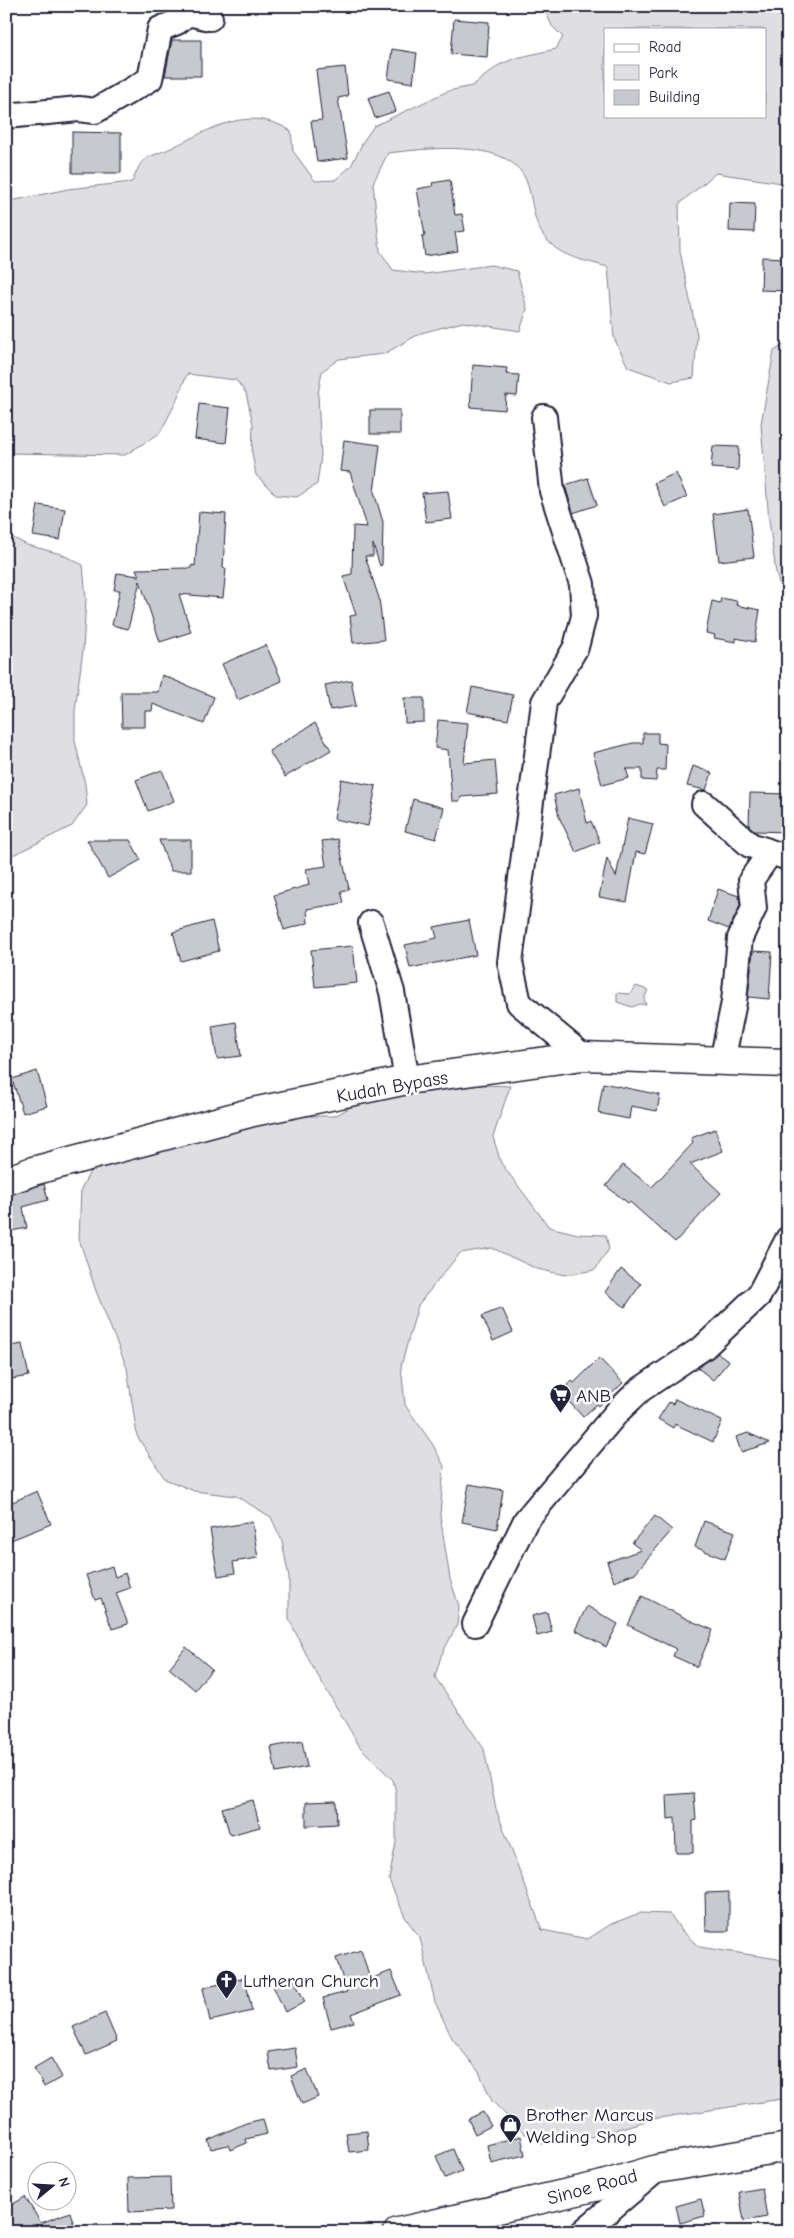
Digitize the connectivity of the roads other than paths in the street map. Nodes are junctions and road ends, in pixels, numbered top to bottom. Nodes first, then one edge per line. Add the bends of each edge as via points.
1 (210, 18) dead end
2 (6, 116) edge
3 (544, 417) dead end
4 (704, 804) dead end
5 (765, 850) junction
6 (788, 858) edge
7 (370, 923) dead end
8 (583, 1056) junction
9 (722, 1062) junction
10 (788, 1063) edge
11 (408, 1080) junction
12 (6, 1180) edge
13 (788, 1239) edge
14 (475, 1624) dead end
15 (788, 2146) edge
16 (657, 2169) junction
17 (398, 2232) edge
18 (583, 2232) edge

1 - 2 street via 188,13 160,29 150,79 95,112 79,109
3 - 8 street via 552,491 582,584 584,616 576,648 544,702 510,962 519,1003
4 - 5 street via 750,845
5 - 6 street
5 - 9 street via 765,860 751,880 754,908 740,938 734,1002
7 - 11 street via 392,992
8 - 9 main road, Kudah Bypass
8 - 11 main road, Kudah Bypass
9 - 10 main road, Kudah Bypass
11 - 12 main road, Kudah Bypass via 253,1112
13 - 14 street via 759,1295 704,1347 640,1390 618,1410 526,1520
15 - 16 main road, Sinoe Road
16 - 17 main road, Sinoe Road via 599,2186
16 - 18 street

